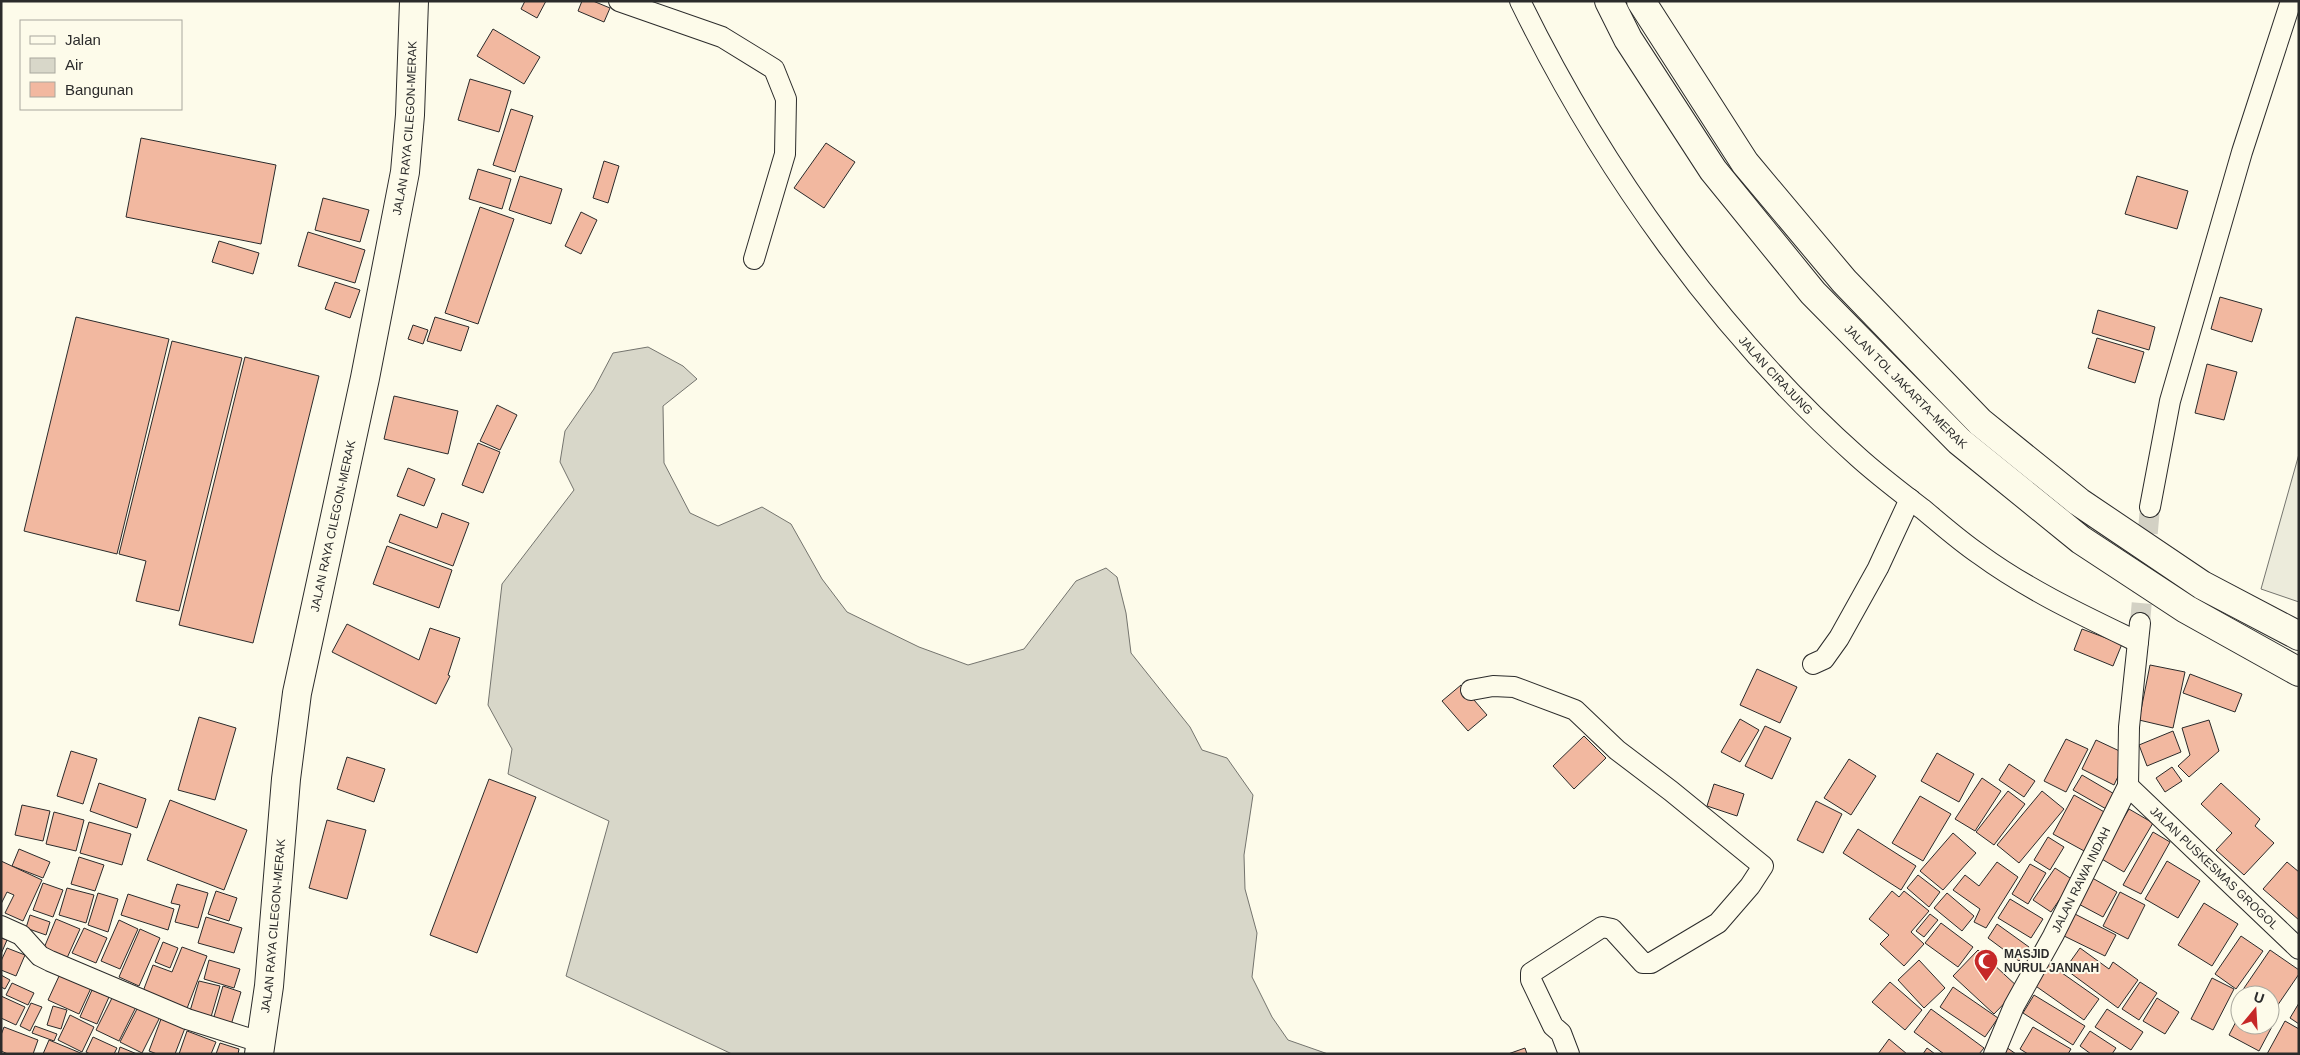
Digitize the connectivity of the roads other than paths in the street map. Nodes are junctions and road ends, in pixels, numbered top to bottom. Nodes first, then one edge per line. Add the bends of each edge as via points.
1 (414, 1) edge
2 (619, 1) edge
3 (1520, 1) edge
4 (1609, 1) edge
5 (1641, 1) edge
6 (2291, 1) edge
7 (754, 259) dead end
8 (1910, 499) junction
9 (2150, 507) tunnel mouth
10 (2140, 622) tunnel mouth
11 (2299, 636) edge
12 (2138, 642) junction
13 (1813, 664) dead end
14 (2299, 672) edge
15 (1471, 690) dead end
16 (2128, 786) junction
17 (1, 926) edge
18 (2299, 950) edge
19 (260, 1048) edge
20 (1569, 1054) edge
21 (1994, 1054) edge

1 - 19 highway, JALAN RAYA CILEGON-MERAK via 405,172 365,378 297,693 286,779 269,986
2 - 7 street via 722,37 774,69 786,99 785,154
3 - 8 street, JALAN CIRAJUNG via 1543,47 1627,189 1715,306 1798,400 1858,458
4 - 14 highway, JALAN TOL JAKARTA–MERAK via 1628,39 1713,170 1813,293 1959,441 2081,540 2186,609
5 - 11 highway via 1745,163 1844,281 1980,422 2080,502 2202,585
6 - 9 street via 2242,152 2170,401
8 - 12 street, JALAN CIRAJUNG via 1979,554 2076,612
8 - 13 street via 1878,568 1839,638 1824,659
10 - 12 street
12 - 16 street via 2129,727
15 - 20 street via 1514,687 1570,708 1617,750 1763,866 1718,923 1651,964 1642,963 1612,929 1602,926 1531,973 1531,980 1552,1026 1561,1033
16 - 18 street, JALAN PUSKESMAS GROGOL
16 - 21 street, JALAN RAWA INDAH via 2014,1006
17 - 19 street via 20,935 40,956 50,961

